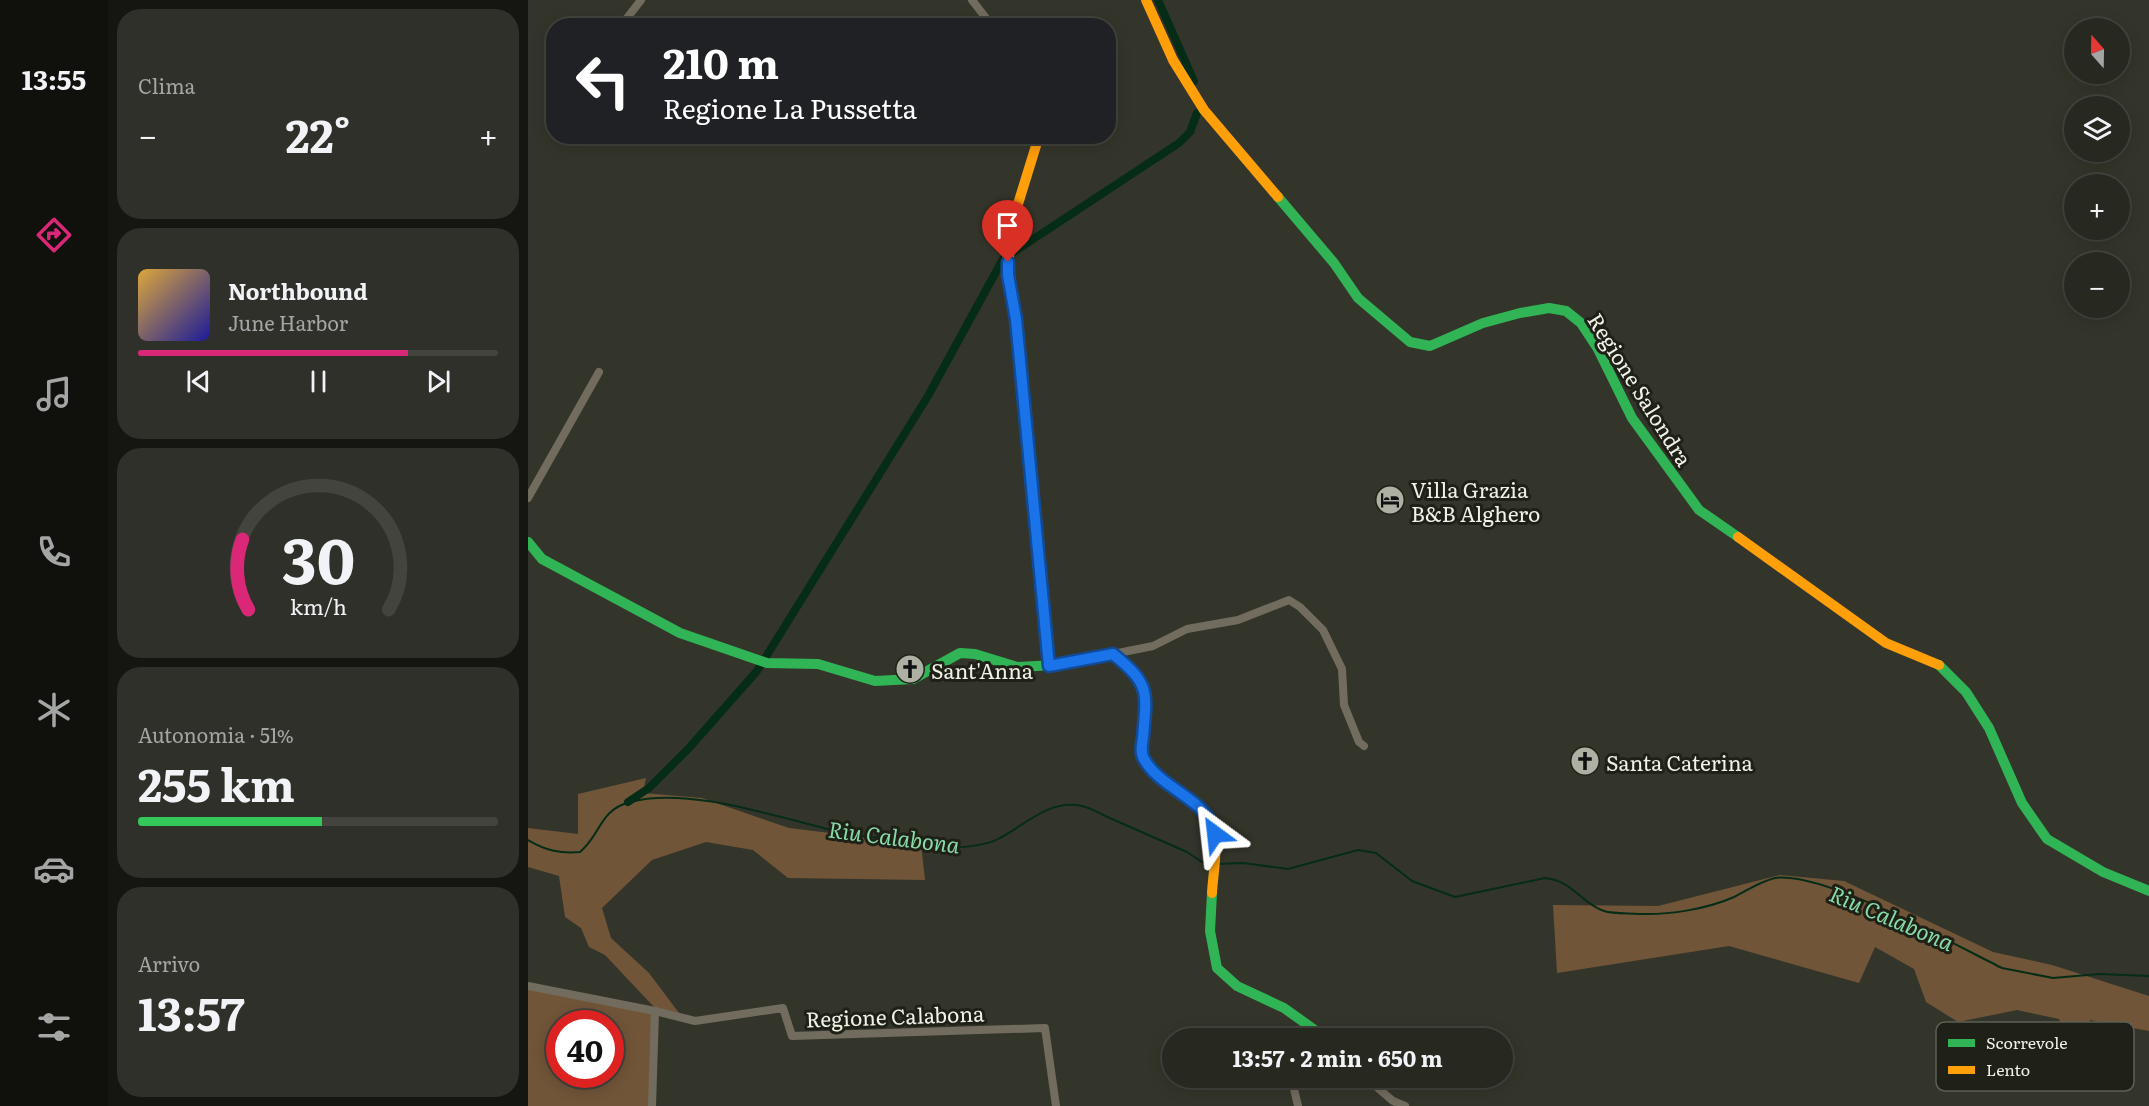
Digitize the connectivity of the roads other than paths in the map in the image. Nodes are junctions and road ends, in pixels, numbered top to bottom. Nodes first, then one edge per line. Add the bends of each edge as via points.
1 (641, 0) edge
2 (972, 0) edge
3 (1146, 0) edge
4 (627, 18) edge
5 (986, 18) edge
6 (1037, 144) edge
7 (599, 372) dead end
8 (528, 498) edge
9 (528, 542) edge
10 (1113, 654) junction
11 (1049, 666) junction
12 (1364, 746) dead end
13 (2149, 891) edge
14 (528, 986) edge
15 (655, 1011) junction
16 (1307, 1028) edge
17 (1294, 1088) edge
18 (1378, 1088) edge
19 (652, 1106) edge
20 (1056, 1106) edge
21 (1298, 1106) edge
22 (1405, 1106) edge

1 - 4 street
2 - 5 street
3 - 13 street, Regione Salondra via 1173,60 1204,110 1334,263 1358,297 1410,342 1430,346 1483,323 1520,313 1549,308 1566,311 1581,323 1632,418 1699,510 1886,643 1943,667 1966,692 1989,728 2022,802 2047,839 2103,872
6 - 11 street via 1020,197 1008,275 1016,319
7 - 8 street
9 - 11 street via 542,559 680,633 761,662 818,664 875,681 912,679 960,653 1017,667
10 - 11 street
10 - 12 street via 1153,645 1186,629 1239,620 1289,600 1323,630 1342,669 1344,705
10 - 16 street via 1144,685 1144,760 1213,824 1210,931 1217,968 1237,986 1284,1008
14 - 15 street
15 - 19 street
15 - 20 street, Regione Calabona via 695,1021 783,1008 792,1036 1045,1028
17 - 21 street
18 - 22 street

